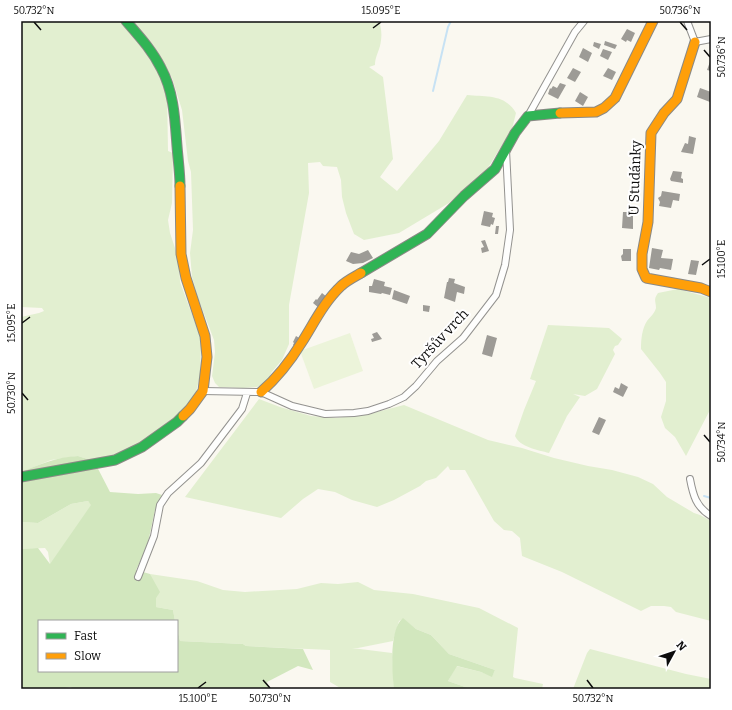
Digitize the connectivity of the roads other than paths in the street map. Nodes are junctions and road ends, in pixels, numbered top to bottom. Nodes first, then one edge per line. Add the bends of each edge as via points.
1 (126, 21) edge
2 (584, 21) edge
3 (653, 21) edge
4 (687, 21) edge
5 (711, 39) edge
6 (695, 42) junction
7 (528, 116) junction
8 (506, 150) junction
9 (711, 292) edge
10 (203, 391) junction
11 (261, 392) junction
12 (247, 393) junction
13 (21, 477) edge
14 (690, 479) dead end
15 (711, 516) edge
16 (138, 577) dead end

1 - 10 street via 155,57 170,89 175,117 180,183 181,254 205,336 207,357
2 - 7 street via 575,32
3 - 7 street via 615,98 604,108 585,114
4 - 6 street
5 - 6 street
6 - 9 street, U Studánky via 677,99 651,133 648,222 642,269 646,278
7 - 8 street, Tyršův vrch via 515,132
8 - 11 street, Tyršův vrch via 495,169 427,234 342,285 320,312 301,344 274,380
8 - 11 street, Tyršův vrch via 510,230 505,265 496,295 464,338 437,361 411,390 395,402 368,411 325,414 292,406
10 - 12 street, Tyršův vrch
10 - 13 street via 177,422 142,447 121,457
11 - 12 street, Tyršův vrch
12 - 16 street via 242,408 201,463 168,493 160,505 154,536
14 - 15 street via 697,504

